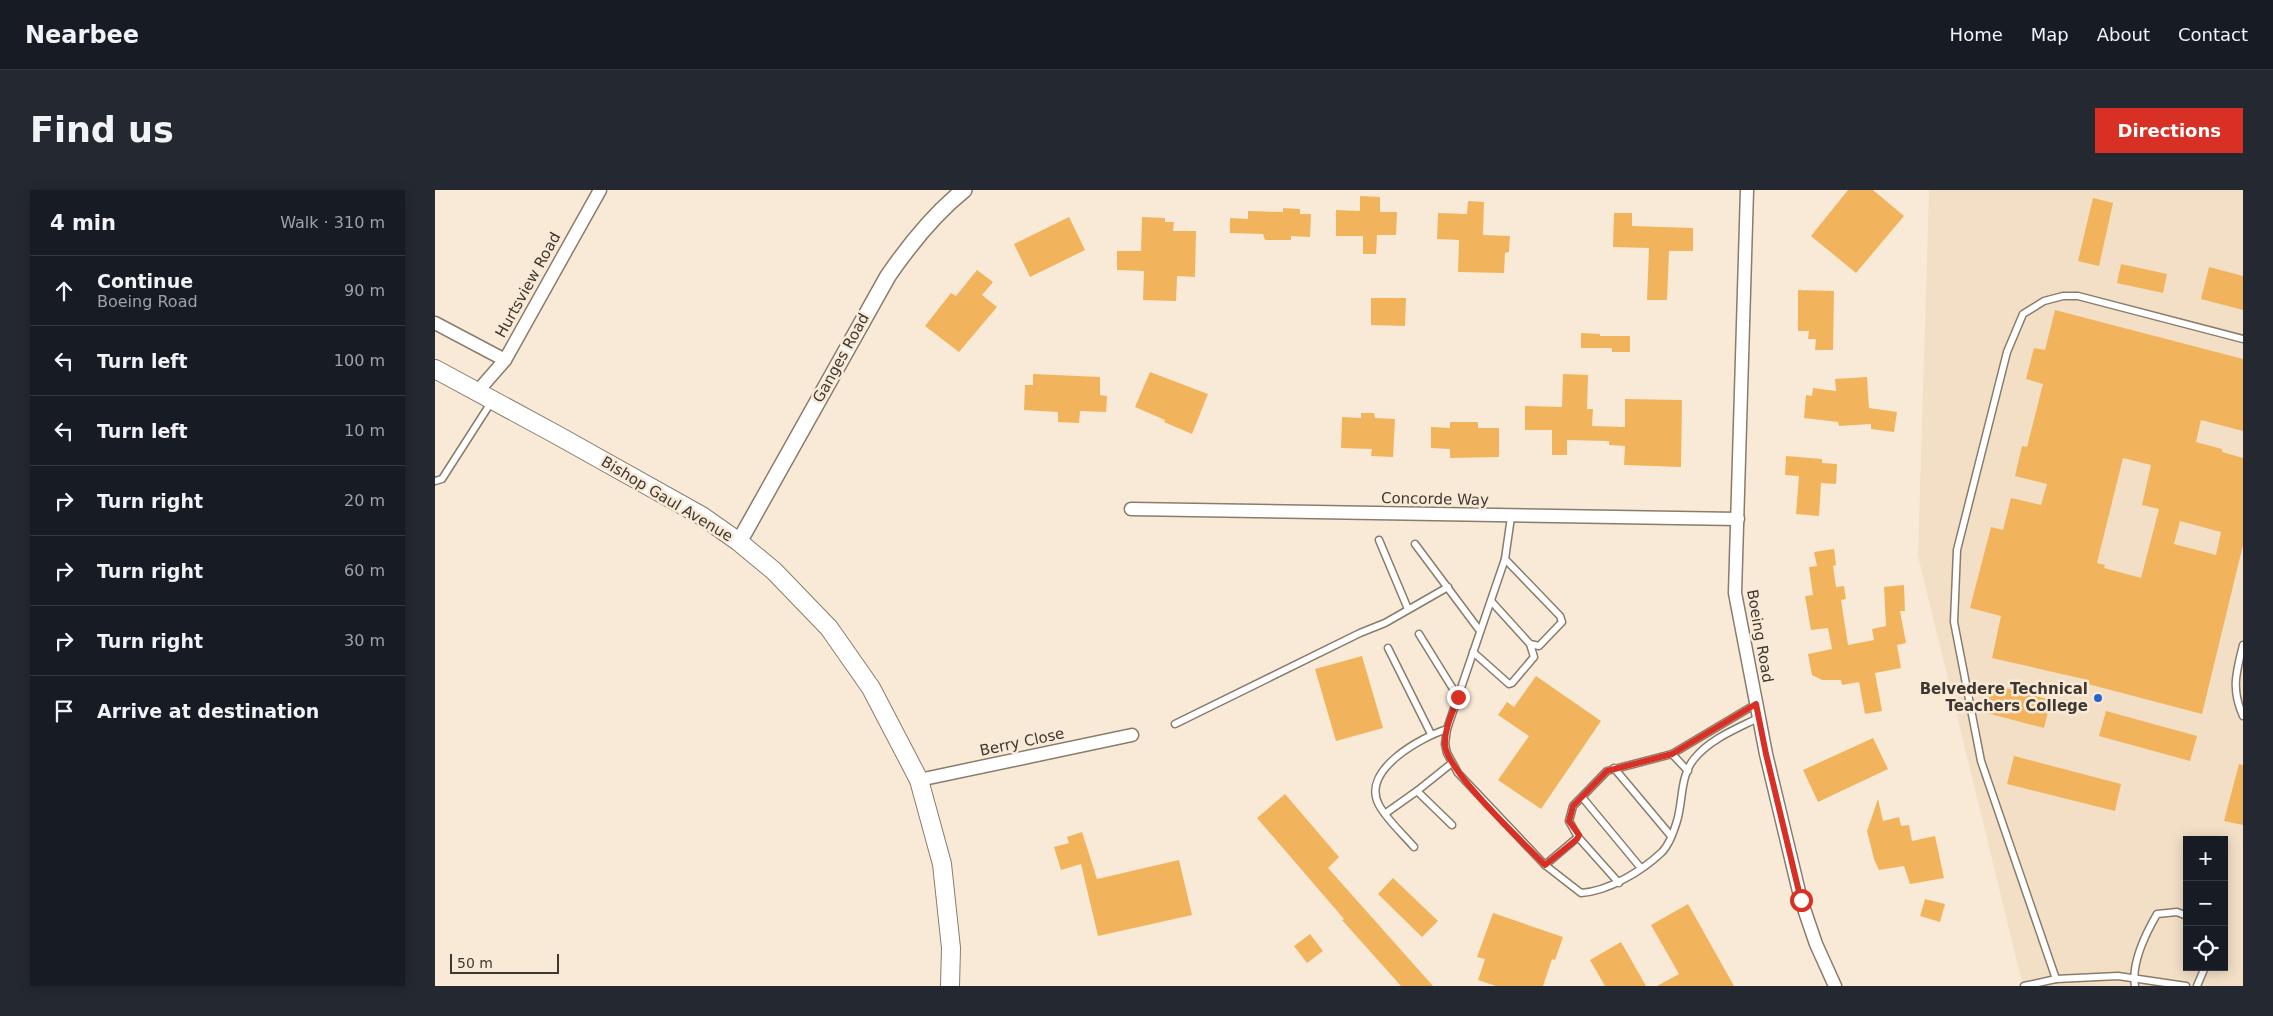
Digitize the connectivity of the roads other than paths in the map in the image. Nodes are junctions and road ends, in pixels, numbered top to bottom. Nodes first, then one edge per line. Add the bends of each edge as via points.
1 (600, 190) edge
2 (964, 190) edge
3 (1747, 190) edge
4 (435, 323) edge
5 (2243, 340) edge
6 (505, 360) junction
7 (435, 369) edge
8 (485, 396) junction
9 (435, 481) edge
10 (1131, 509) dead end
11 (1511, 517) junction
12 (1738, 519) junction
13 (1379, 540) dead end
14 (739, 542) junction
15 (1415, 544) dead end
16 (1505, 559) junction
17 (1448, 587) junction
18 (1491, 601) junction
19 (1408, 609) junction
20 (1480, 631) junction
21 (1419, 634) dead end
22 (1530, 644) junction
23 (2243, 645) edge
24 (1388, 648) dead end
25 (1473, 652) junction
26 (1458, 697) junction
27 (1756, 704) junction
28 (2243, 716) edge
29 (1759, 718) junction
30 (1175, 724) dead end
31 (1447, 729) junction
32 (1431, 734) junction
33 (1132, 735) dead end
34 (1672, 754) junction
35 (1452, 763) junction
36 (1614, 768) junction
37 (1688, 770) junction
38 (919, 780) junction
39 (1417, 791) junction
40 (1582, 797) junction
41 (1385, 813) junction
42 (1452, 825) dead end
43 (1671, 836) junction
44 (1578, 837) junction
45 (1413, 847) dead end
46 (1545, 865) junction
47 (1640, 867) junction
48 (1619, 883) junction
49 (2183, 914) edge
50 (2203, 971) edge
51 (2134, 978) junction
52 (2056, 979) junction
53 (950, 986) edge
54 (1835, 986) edge
55 (2024, 986) edge
56 (2135, 986) edge
57 (2185, 986) edge
58 (2197, 986) edge

1 - 6 street, Hurtsview Road
2 - 14 street, Ganges Road via 908,247 888,276
3 - 12 street, Boeing Road
4 - 6 street
5 - 52 lane via 2078,296 2063,296 2044,301 2023,314 2007,352 1957,550 1954,622 1981,761
6 - 8 street, Hurtsview Road
7 - 8 main road, Bishop Gaul Avenue
8 - 9 lane via 442,479
8 - 14 main road, Bishop Gaul Avenue via 694,512
10 - 11 street, Concorde Way
11 - 12 street, Concorde Way
11 - 16 lane
12 - 27 street, Boeing Road via 1735,593
13 - 19 lane
14 - 38 main road, Bishop Gaul Avenue via 774,571 829,628 871,688
15 - 17 lane
16 - 18 lane
16 - 22 lane via 1562,619 1539,646
17 - 19 lane
17 - 20 lane
18 - 20 lane
18 - 22 lane
19 - 30 lane
20 - 25 lane
21 - 26 lane
22 - 25 lane via 1534,657 1512,684
23 - 28 lane via 2235,679 2235,699
24 - 32 lane
25 - 26 lane
26 - 31 lane
27 - 29 street, Boeing Road
27 - 34 lane
29 - 37 lane via 1717,739 1694,759
29 - 54 street, Boeing Road via 1801,900
31 - 32 lane
31 - 35 lane via 1445,744
32 - 41 lane via 1400,754 1380,776 1376,788 1378,804
33 - 38 street, Berry Close
34 - 36 lane
34 - 37 lane
35 - 39 lane
35 - 46 lane
36 - 40 lane
36 - 43 lane
37 - 43 lane via 1678,820
38 - 53 main road, Bishop Gaul Avenue via 942,864 951,948
39 - 41 lane
39 - 42 lane
40 - 44 lane via 1569,815
40 - 47 lane
41 - 45 lane
43 - 47 lane via 1663,851
44 - 46 lane
44 - 48 lane
46 - 48 lane via 1581,893 1595,892
47 - 48 lane
49 - 51 lane via 2157,914 2144,936
50 - 58 lane
51 - 52 lane
51 - 56 lane
51 - 57 lane
52 - 55 lane

